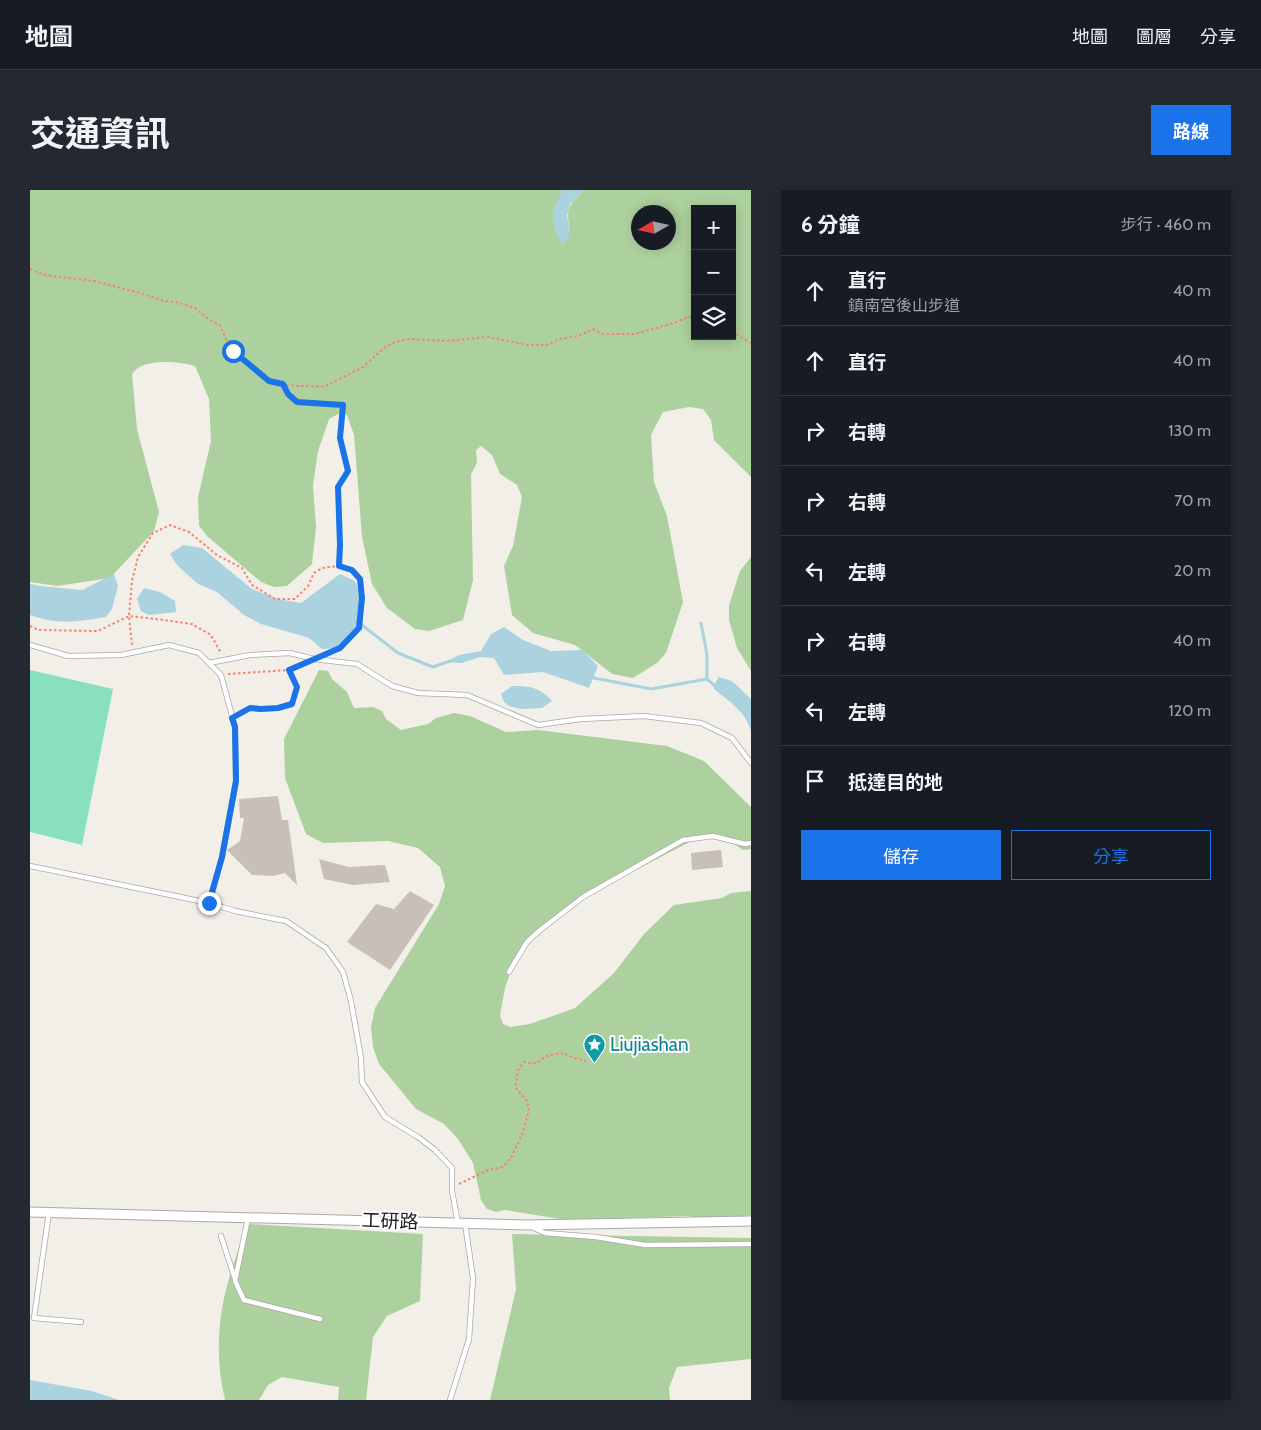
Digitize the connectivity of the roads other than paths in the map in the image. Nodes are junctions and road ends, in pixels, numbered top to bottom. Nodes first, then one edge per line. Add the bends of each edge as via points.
1 (30, 645) edge
2 (209, 663) junction
3 (751, 763) edge
4 (751, 842) edge
5 (30, 866) edge
6 (209, 903) junction
7 (509, 972) dead end
8 (30, 1212) edge
9 (50, 1212) junction
10 (249, 1217) junction
11 (751, 1221) edge
12 (462, 1223) junction
13 (527, 1225) junction
14 (221, 1236) dead end
15 (751, 1244) edge
16 (235, 1280) junction
17 (32, 1318) edge
18 (320, 1319) dead end
19 (81, 1322) dead end
20 (450, 1400) edge

1 - 2 lane via 68,656 121,655 169,645 199,653
2 - 3 lane via 250,655 290,653 357,664 392,686 418,693 467,695 538,725 644,716 701,723 732,738
2 - 6 lane via 221,674 235,727 236,781 222,857
4 - 7 lane via 745,844 713,836 683,840 568,908 527,942
5 - 6 lane
6 - 12 lane via 286,921 326,948 343,972 351,1001 362,1082 385,1117 418,1137 452,1168 452,1191
8 - 9 street, 工研路
9 - 10 street, 工研路
9 - 17 lane
10 - 12 street, 工研路
10 - 16 lane
11 - 13 street, 工研路
12 - 13 street, 工研路
12 - 20 lane via 473,1278 469,1339
13 - 15 lane via 545,1233 646,1245
14 - 16 lane
16 - 18 lane via 244,1300
17 - 19 lane

